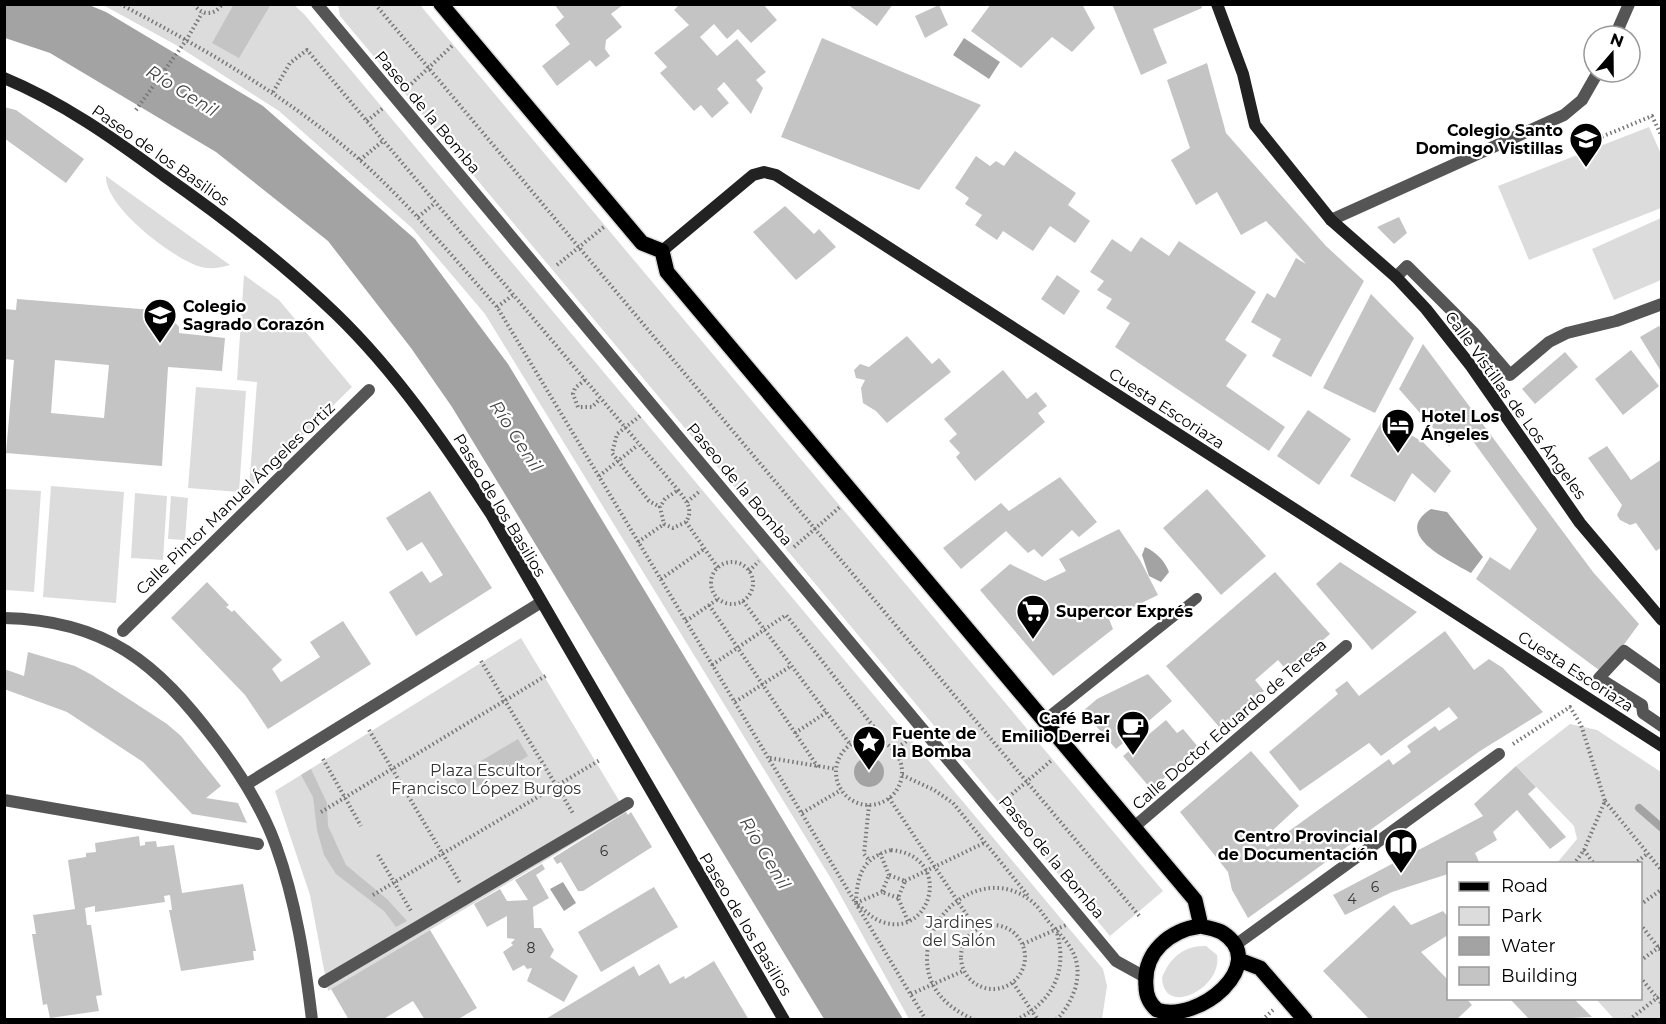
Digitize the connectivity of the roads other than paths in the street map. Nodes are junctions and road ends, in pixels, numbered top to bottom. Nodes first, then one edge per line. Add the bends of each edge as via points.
1 (317, 4) edge
2 (441, 4) edge
3 (1216, 4) edge
4 (1629, 4) edge
5 (1620, 24) edge
6 (4, 78) edge
7 (1592, 84) edge
8 (1331, 220) junction
9 (662, 251) junction
10 (1396, 277) junction
11 (1662, 304) edge
12 (369, 390) dead end
13 (1197, 598) dead end
14 (540, 603) junction
15 (4, 618) edge
16 (1662, 620) edge
17 (123, 631) dead end
18 (1346, 646) dead end
19 (1662, 678) edge
20 (1044, 720) junction
21 (1662, 726) edge
22 (1662, 746) edge
23 (1499, 754) dead end
24 (247, 784) junction
25 (4, 800) edge
26 (628, 803) dead end
27 (1134, 827) junction
28 (258, 844) dead end
29 (1201, 926) junction
30 (1236, 953) junction
31 (1145, 977) junction
32 (324, 982) dead end
33 (1171, 1016) edge
34 (312, 1020) edge
35 (783, 1020) edge
36 (1144, 1020) edge
37 (1305, 1020) edge

1 - 31 street, Paseo de la Bomba via 1116,961
2 - 9 main road via 642,243
3 - 8 main road, Calle Vistillas de Los Ángeles via 1243,74 1255,125
4 - 5 street
6 - 14 main road, Paseo de los Basilios via 114,139 239,232 336,314 394,378 447,447 491,514
7 - 8 street via 1582,100 1564,115
8 - 10 main road, Calle Vistillas de Los Ángeles
9 - 20 main road via 667,272
9 - 22 main road, Cuesta Escoriaza via 753,175 776,175
10 - 11 street via 1407,266 1510,375 1549,342 1567,333
10 - 16 main road, Calle Vistillas de Los Ángeles via 1471,366 1580,523
12 - 17 street, Calle Pintor Manuel Ángeles Ortiz
13 - 20 lane
14 - 24 street
14 - 35 main road, Paseo de los Basilios
15 - 24 street via 63,626 136,655 187,702
18 - 27 street, Calle Doctor Eduardo de Teresa
19 - 21 street via 1624,651 1599,678 1642,705 1642,713
20 - 27 main road
23 - 30 street
24 - 34 street via 266,819 288,885
25 - 28 street
26 - 32 street
27 - 29 main road via 1195,900
29 - 30 main road via 1223,933
29 - 31 main road via 1184,928 1156,949
30 - 33 main road via 1235,977 1228,992 1198,1013
30 - 37 main road via 1260,968
31 - 33 main road via 1146,995
33 - 36 main road

